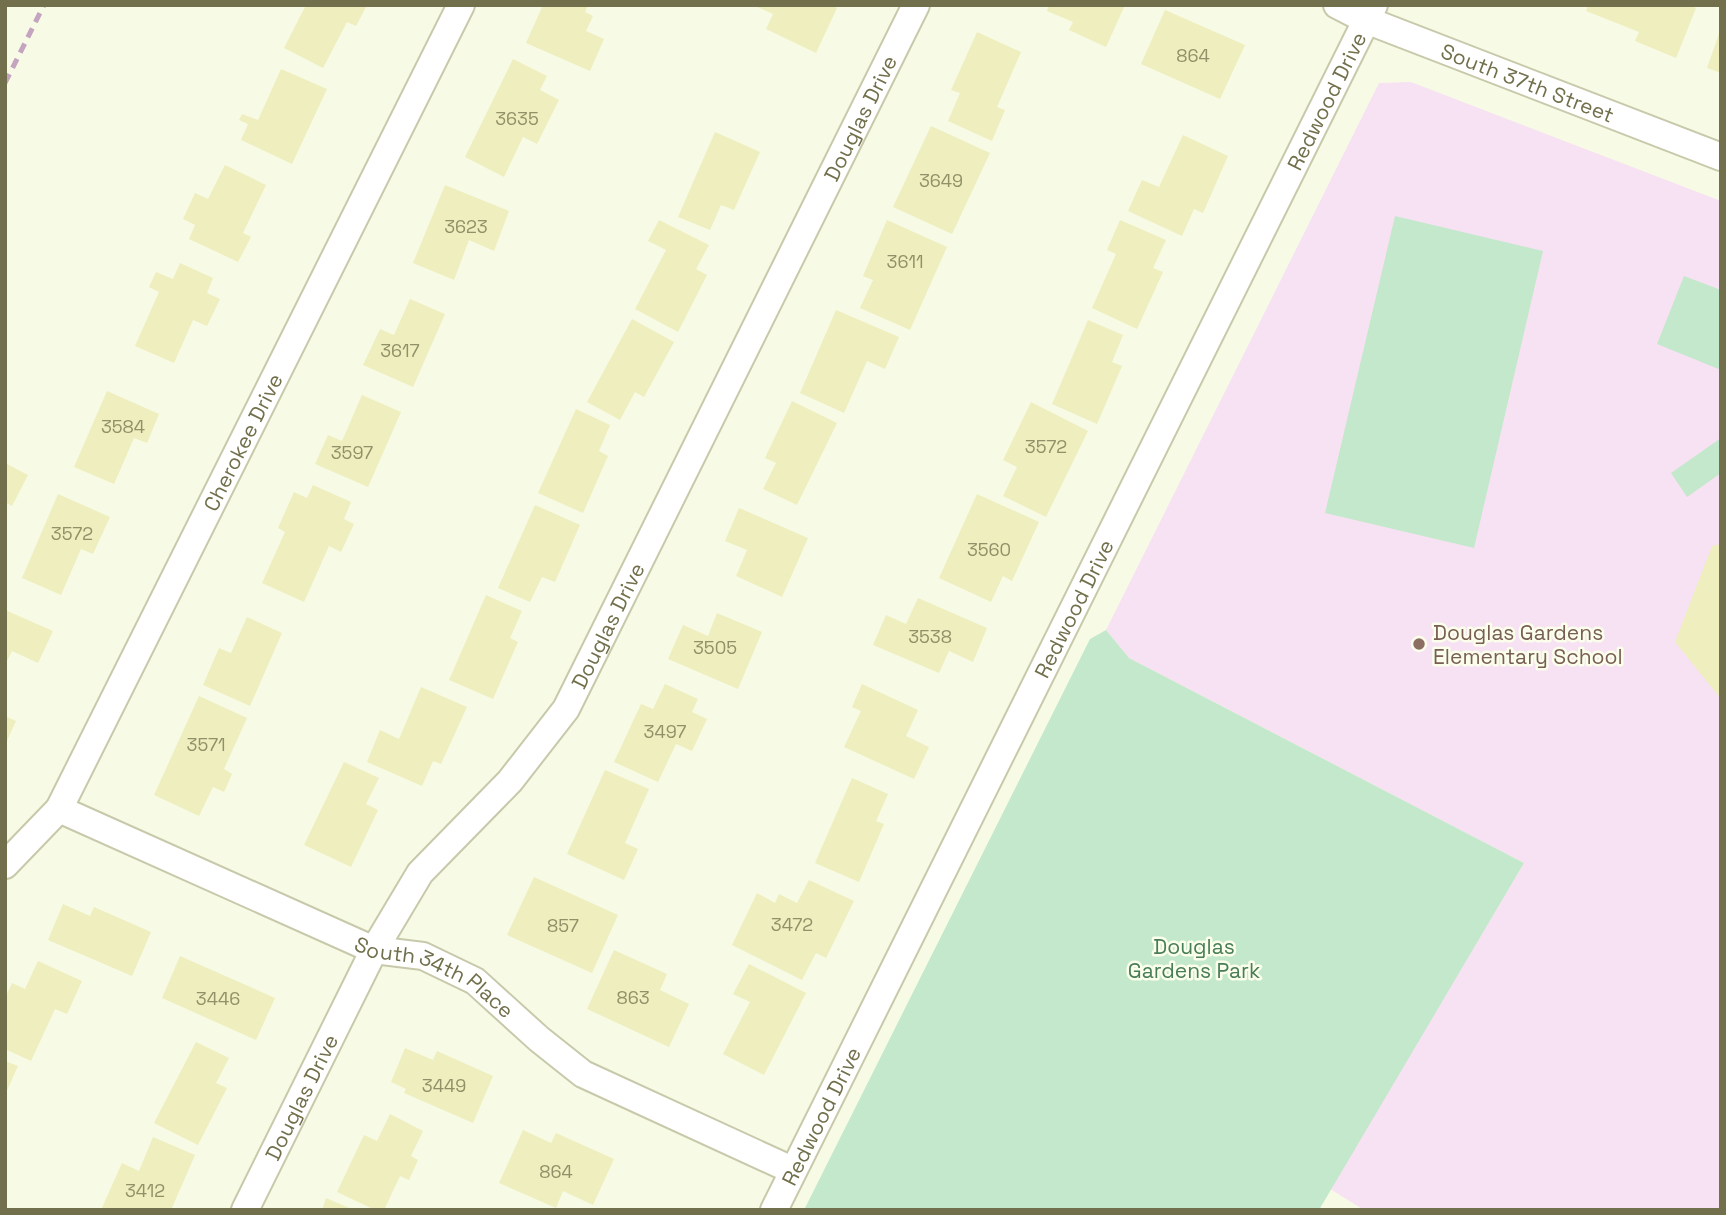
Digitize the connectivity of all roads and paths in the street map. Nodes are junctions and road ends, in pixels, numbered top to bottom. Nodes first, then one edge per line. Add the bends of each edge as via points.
1 (461, 5) edge
2 (916, 5) edge
3 (1337, 5) edge
4 (1370, 12) edge
5 (1721, 157) edge
6 (60, 809) junction
7 (5, 865) edge
8 (374, 950) junction
9 (792, 1170) junction
10 (245, 1210) edge
11 (774, 1210) edge

1 - 6 street, Cherokee Drive
2 - 8 street, Douglas Drive via 566,709 510,781 420,873
3 - 4 street, South 37th Street
4 - 5 street, South 37th Street
4 - 9 street, Redwood Drive
6 - 7 street, Cherokee Drive
6 - 8 street, South 34th Place
8 - 9 street, South 34th Place via 423,956 475,981 583,1074
8 - 10 street, Douglas Drive
9 - 11 street, Redwood Drive

